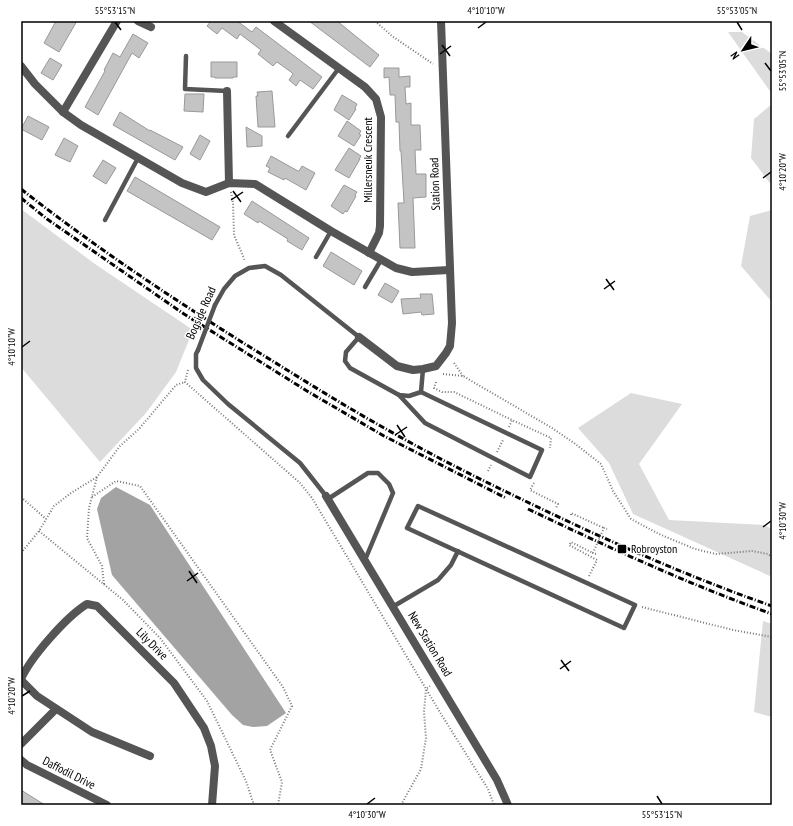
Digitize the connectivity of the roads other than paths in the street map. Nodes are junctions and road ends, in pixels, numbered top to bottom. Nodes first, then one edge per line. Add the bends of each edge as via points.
1 (117, 21) edge
2 (138, 21) edge
3 (274, 21) edge
4 (441, 21) edge
5 (151, 27) dead end
6 (186, 56) dead end
7 (21, 66) edge
8 (339, 68) junction
9 (227, 91) joint
10 (63, 112) junction
11 (288, 136) dead end
12 (138, 158) junction
13 (229, 183) junction
14 (105, 220) dead end
15 (331, 231) junction
16 (369, 253) junction
17 (316, 257) dead end
18 (381, 260) junction
19 (449, 270) junction
20 (365, 287) dead end
21 (359, 337) junction
22 (423, 369) junction
23 (421, 392) junction
24 (399, 396) junction
25 (327, 498) junction
26 (458, 551) junction
27 (365, 560) junction
28 (394, 606) junction
29 (21, 680) edge
30 (56, 709) junction
31 (21, 744) edge
32 (150, 756) dead end
33 (21, 760) edge
34 (105, 805) edge
35 (212, 805) edge
36 (508, 805) edge

1 - 10 street
2 - 5 street
3 - 8 street, Millersneuk Crescent
4 - 19 street, Station Road
6 - 9 lane via 185,89
7 - 10 street
8 - 11 lane
8 - 16 street, Millersneuk Crescent via 371,93 376,99 381,117 380,226
9 - 13 street
10 - 12 street
12 - 13 street via 182,183 206,192
12 - 14 lane
13 - 15 street via 255,184
15 - 16 street
15 - 17 lane
16 - 18 street
18 - 19 street via 396,268 412,272
18 - 20 lane
19 - 22 street, Station Road via 452,323 450,346 436,366
21 - 22 street via 397,366 412,370
21 - 24 lane via 346,352 346,361 350,368
21 - 25 lane, Bogside Road, bridge via 282,275 265,266 249,268 235,276 224,289 197,352 196,368 203,380 300,464
22 - 23 lane
23 - 24 lane
23 - 24 lane via 542,450 530,477 425,423
25 - 27 street, New Station Road
25 - 27 lane via 368,473 378,473 389,484 393,493
26 - 26 lane via 624,628 635,605 418,506 407,528
26 - 28 lane via 451,565 438,580
27 - 28 street, New Station Road
28 - 36 street, New Station Road via 497,780
29 - 30 street, Lily Drive via 37,696
29 - 35 street, Lily Drive via 26,669 58,629 87,604 97,606 174,683 204,728 215,766
30 - 31 street
30 - 32 street, Lily Drive via 92,732
33 - 34 street, Daffodil Drive

